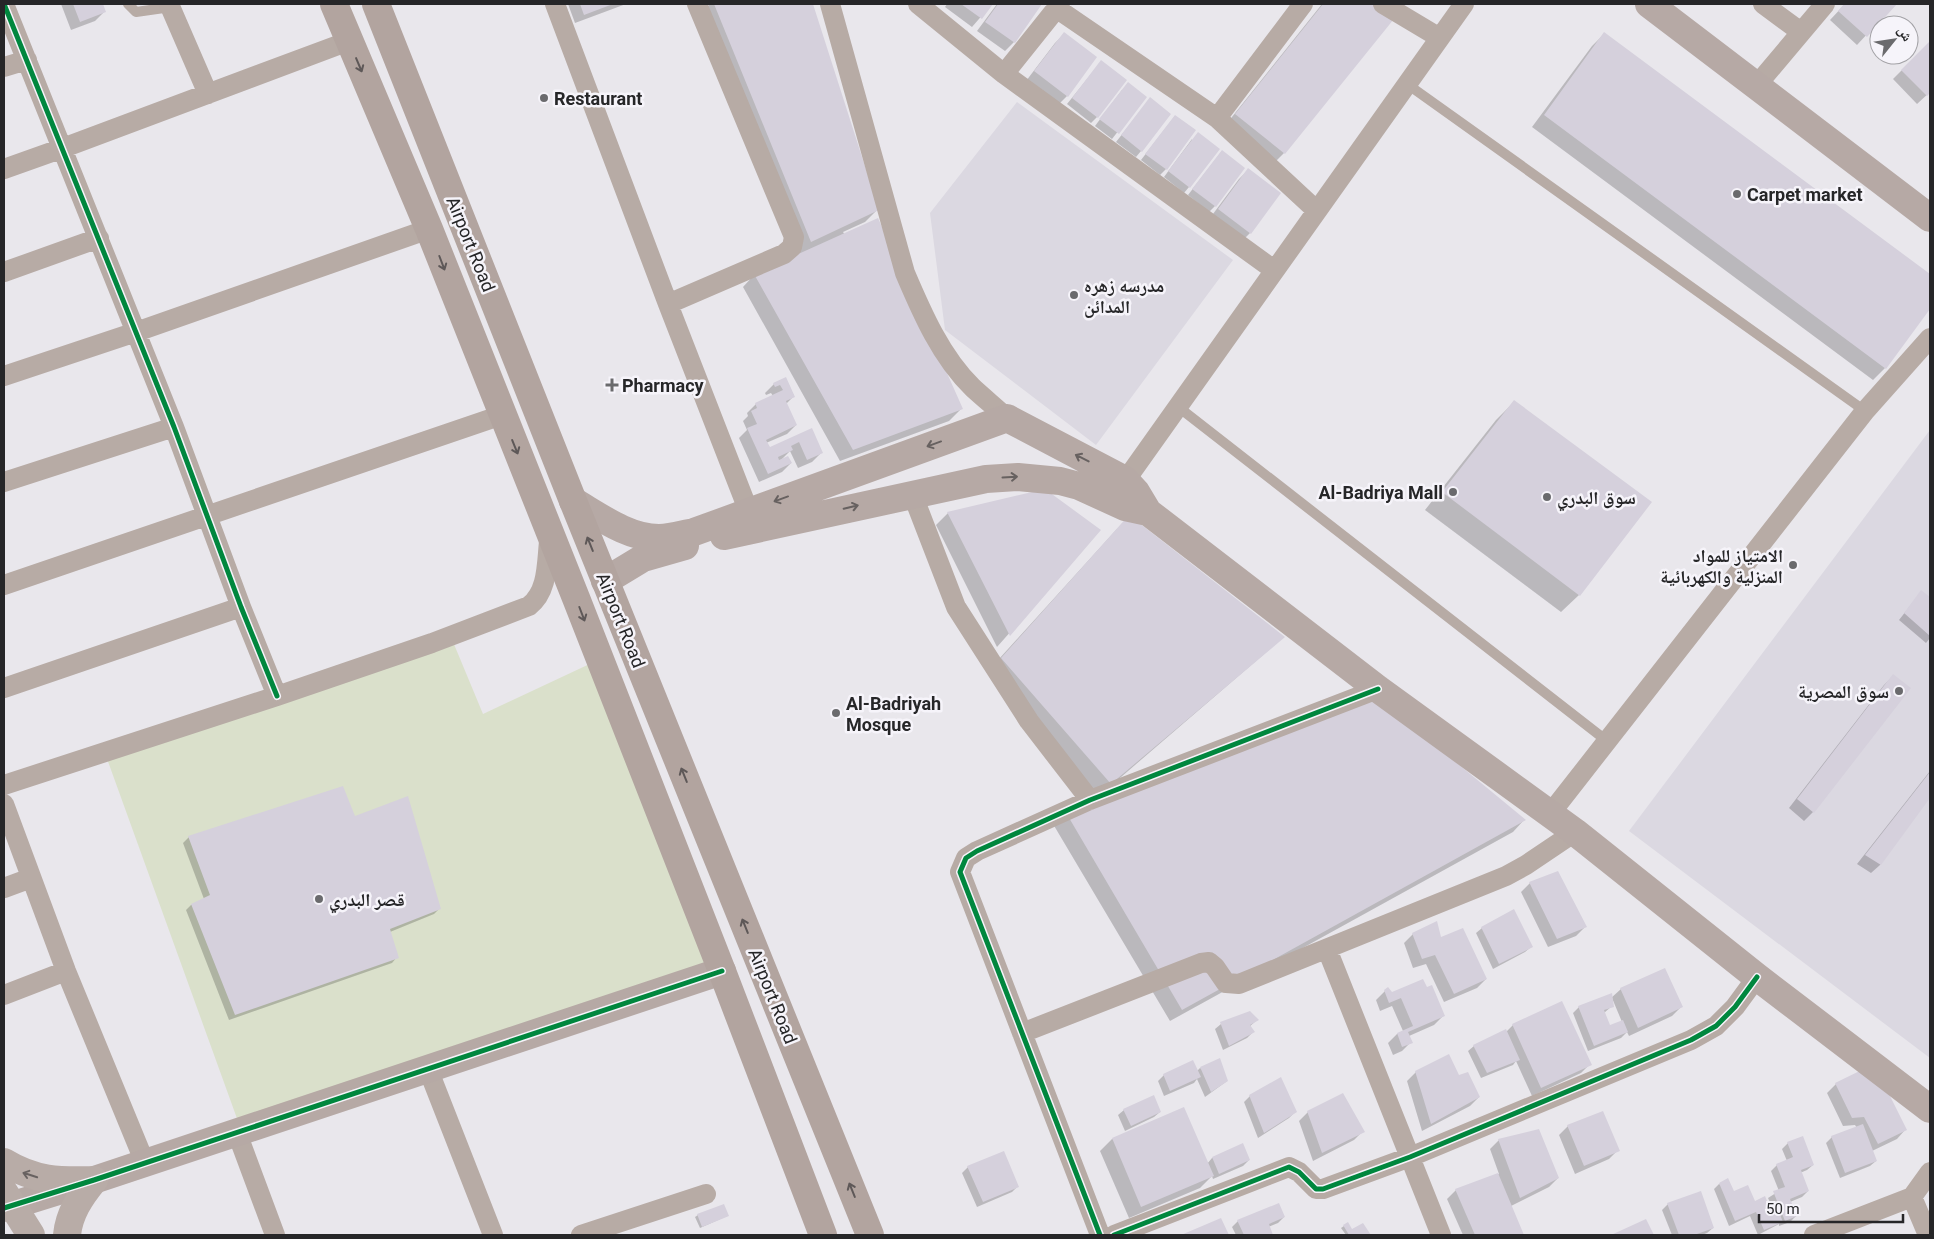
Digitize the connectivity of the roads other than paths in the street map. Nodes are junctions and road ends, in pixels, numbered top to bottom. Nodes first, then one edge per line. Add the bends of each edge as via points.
1 (4, 4) edge
2 (128, 4) edge
3 (334, 4) edge
4 (376, 4) edge
5 (555, 4) edge
6 (696, 4) edge
7 (830, 4) edge
8 (918, 4) edge
9 (1302, 4) edge
10 (1383, 4) edge
11 (1464, 4) edge
12 (1649, 4) edge
13 (1763, 4) edge
14 (1824, 4) edge
15 (170, 5) edge
16 (1058, 6) edge
17 (1801, 32) junction
18 (1440, 38) junction
19 (349, 41) junction
20 (27, 60) junction
21 (4, 67) edge
22 (1004, 74) junction
23 (1407, 84) junction
24 (1756, 86) junction
25 (208, 94) junction
26 (1217, 118) junction
27 (63, 148) junction
28 (4, 169) edge
29 (1316, 211) junction
30 (1930, 217) edge
31 (429, 229) junction
32 (99, 238) junction
33 (1274, 270) junction
34 (4, 272) edge
35 (668, 304) junction
36 (136, 332) junction
37 (1930, 338) edge
38 (4, 376) edge
39 (1178, 406) junction
40 (1865, 411) junction
41 (502, 415) junction
42 (1008, 418) junction
43 (174, 427) junction
44 (4, 482) edge
45 (1118, 490) junction
46 (912, 493) junction
47 (573, 501) junction
48 (208, 515) junction
49 (752, 520) junction
50 (550, 533) junction
51 (605, 581) junction
52 (4, 585) edge
53 (241, 607) junction
54 (4, 688) edge
55 (1378, 689) junction
56 (277, 696) junction
57 (1607, 741) junction
58 (4, 786) edge
59 (1090, 800) junction
60 (4, 804) edge
61 (1550, 814) junction
62 (1575, 832) junction
63 (31, 878) junction
64 (4, 888) edge
65 (1327, 949) junction
66 (66, 971) junction
67 (722, 971) junction
68 (1757, 977) junction
69 (4, 995) edge
70 (1022, 1034) junction
71 (428, 1069) junction
72 (1930, 1109) edge
73 (237, 1133) junction
74 (1410, 1157) junction
75 (4, 1162) edge
76 (145, 1163) junction
77 (1930, 1172) edge
78 (94, 1180) junction
79 (706, 1194) dead end
80 (1912, 1197) junction
81 (6, 1201) edge
82 (31, 1235) edge
83 (67, 1235) edge
84 (275, 1235) edge
85 (493, 1235) edge
86 (581, 1235) edge
87 (823, 1235) edge
88 (870, 1235) edge
89 (1100, 1235) edge
90 (1114, 1235) edge
91 (1441, 1235) edge
92 (1814, 1235) edge
93 (1928, 1235) edge

1 - 20 street
2 - 15 lane via 136,12
3 - 19 highway, Airport Road
4 - 47 highway, Airport Road
5 - 35 street
6 - 35 street via 794,238 792,247 784,254
7 - 42 street via 905,273 922,315 972,386
8 - 22 street
9 - 26 street
10 - 18 street
11 - 18 street
12 - 24 main road
13 - 17 street
14 - 17 street
15 - 25 street
16 - 22 street
16 - 26 street
17 - 24 street
18 - 23 street
19 - 25 street
19 -> 31 highway, Airport Road
20 - 21 street
20 - 27 street
22 - 33 street
23 - 29 street
23 - 40 lane
24 - 30 main road
25 - 27 street
26 - 29 street
27 - 28 street
27 - 32 street
29 - 33 street
31 - 36 street
31 -> 41 highway, Airport Road
32 - 34 street
32 - 36 street
33 - 39 street
35 - 49 street
36 - 38 street
36 - 43 street
37 - 40 street
39 - 45 street
39 - 57 lane
40 - 57 street
41 - 48 street
41 -> 50 highway, Airport Road
45 -> 42 main road via 1066,450
42 -> 49 main road
43 - 44 street
43 - 48 street
46 -> 45 main road via 986,478 1018,477
45 - 55 main road via 1125,507 1148,512
49 -> 46 main road
46 - 59 street via 956,607 1029,721
47 - 49 main road via 625,530 660,538
51 -> 47 highway, Airport Road
48 - 52 street
48 - 53 street
49 - 51 main road via 643,558
50 - 56 street via 543,584 537,599 529,606
50 -> 67 highway, Airport Road
88 -> 51 highway, Airport Road
53 - 54 street
53 - 56 street
55 - 59 street
55 - 61 main road
56 - 58 street
57 - 61 street
59 - 70 street via 977,851 966,858 960,872
60 - 63 street
61 - 62 main road
62 - 65 street via 1506,876
62 - 68 main road
63 - 64 street
63 - 66 street
65 - 70 street via 1232,985 1226,983 1209,962 1201,963
65 - 74 street
66 - 69 street
66 - 76 street
67 - 71 main road
67 - 87 highway, Airport Road
68 - 72 main road
68 - 74 street via 1716,1026 1691,1040
70 - 89 street
71 - 73 main road
71 - 85 street
73 - 76 main road
73 - 84 street
74 - 90 street via 1323,1189 1316,1189 1290,1167
74 - 91 street
78 -> 75 main road via 35,1177
76 - 78 main road
77 - 80 street
78 - 81 main road
78 - 83 main road via 72,1212
79 - 86 street
80 - 92 street
80 - 93 street
81 - 82 main road

